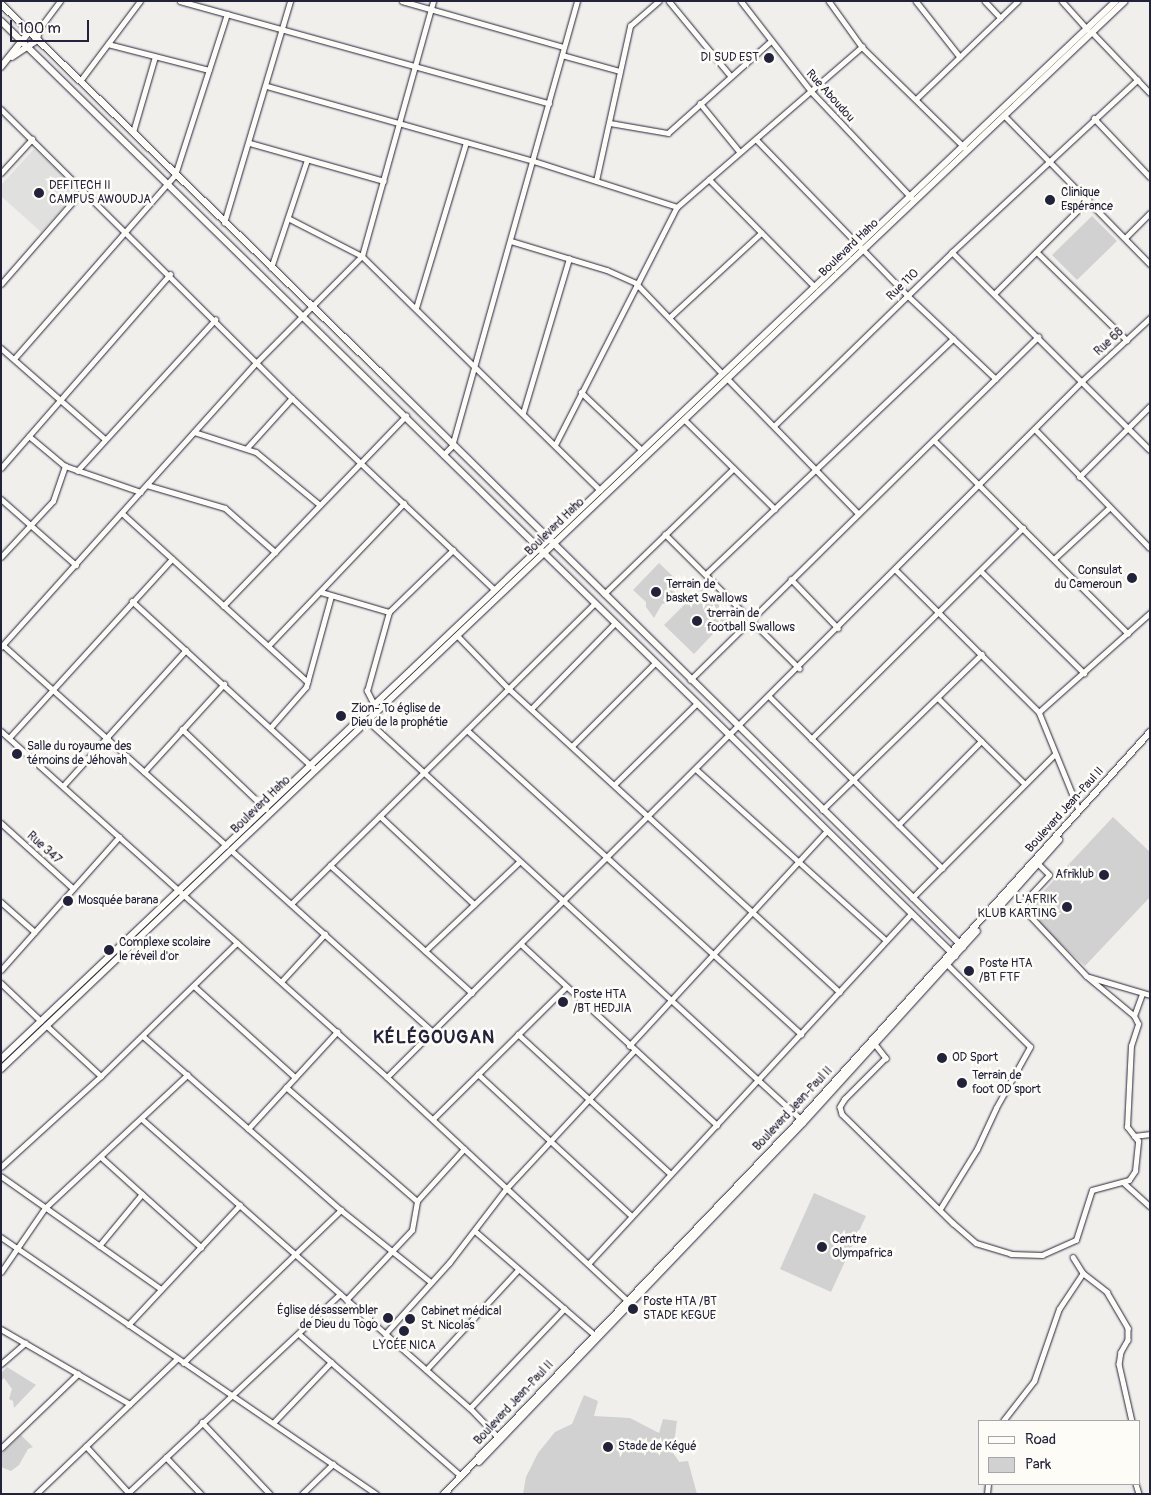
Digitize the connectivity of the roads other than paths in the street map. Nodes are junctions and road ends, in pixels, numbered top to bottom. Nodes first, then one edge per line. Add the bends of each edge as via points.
1 (60, 1) edge
2 (140, 1) edge
3 (180, 1) edge
4 (290, 1) edge
5 (402, 1) edge
6 (433, 1) edge
7 (577, 1) edge
8 (659, 1) edge
9 (669, 1) edge
10 (741, 1) edge
11 (829, 1) edge
12 (916, 1) edge
13 (985, 1) edge
14 (1018, 1) edge
15 (1062, 1) edge
16 (1116, 1) edge
17 (1125, 1) edge
18 (1, 4) edge
19 (430, 10) junction
20 (226, 14) junction
21 (1001, 18) junction
22 (1, 21) edge
23 (282, 28) junction
24 (39, 29) junction
25 (1090, 30) junction
26 (29, 32) junction
27 (37, 40) junction
28 (21, 41) junction
29 (771, 41) junction
30 (108, 44) junction
31 (862, 46) junction
32 (564, 47) junction
33 (28, 48) junction
34 (562, 55) junction
35 (155, 56) junction
36 (12, 57) junction
37 (960, 57) junction
38 (415, 66) junction
39 (1, 67) edge
40 (209, 70) junction
41 (620, 71) junction
42 (730, 75) junction
43 (1137, 80) junction
44 (80, 81) junction
45 (267, 86) junction
46 (811, 91) junction
47 (1150, 93) edge
48 (916, 98) junction
49 (549, 103) junction
50 (700, 103) junction
51 (1, 109) edge
52 (1003, 114) junction
53 (1094, 118) junction
54 (400, 123) junction
55 (610, 124) junction
56 (133, 132) junction
57 (32, 139) junction
58 (756, 139) junction
59 (466, 142) junction
60 (250, 144) junction
61 (964, 147) junction
62 (740, 152) junction
63 (307, 160) junction
64 (1049, 160) junction
65 (534, 161) junction
66 (1, 174) edge
67 (175, 175) junction
68 (1150, 176) edge
69 (709, 179) junction
70 (384, 181) junction
71 (596, 181) junction
72 (168, 185) junction
73 (84, 189) junction
74 (911, 197) junction
75 (1088, 200) junction
76 (677, 207) junction
77 (1150, 213) edge
78 (288, 218) junction
79 (224, 223) junction
80 (128, 232) junction
81 (761, 233) junction
82 (1125, 238) junction
83 (511, 241) junction
84 (862, 247) junction
85 (952, 252) junction
86 (1037, 252) junction
87 (362, 256) junction
88 (569, 259) junction
89 (1150, 264) edge
90 (271, 269) junction
91 (170, 274) junction
92 (636, 283) junction
93 (1, 284) edge
94 (815, 287) junction
95 (995, 293) junction
96 (906, 295) junction
97 (311, 306) junction
98 (416, 308) junction
99 (301, 315) junction
100 (670, 318) junction
101 (1150, 318) edge
102 (215, 320) junction
103 (1038, 337) junction
104 (953, 340) junction
105 (1127, 340) junction
106 (1, 348) edge
107 (14, 359) junction
108 (257, 362) junction
109 (475, 366) junction
110 (722, 373) junction
111 (728, 379) junction
112 (996, 379) junction
113 (1082, 382) junction
114 (581, 392) junction
115 (292, 398) junction
116 (60, 401) junction
117 (1150, 406) edge
118 (522, 413) junction
119 (406, 416) junction
120 (684, 419) junction
121 (774, 426) junction
122 (1128, 428) junction
123 (1035, 429) junction
124 (194, 432) junction
125 (29, 436) junction
126 (105, 439) junction
127 (934, 440) junction
128 (555, 445) junction
129 (452, 446) junction
130 (248, 448) junction
131 (642, 450) junction
132 (1150, 450) edge
133 (443, 455) junction
134 (361, 463) junction
135 (65, 466) junction
136 (1, 468) edge
137 (734, 469) junction
138 (816, 469) junction
139 (77, 471) junction
140 (1079, 477) junction
141 (147, 485) junction
142 (980, 485) junction
143 (600, 490) junction
144 (141, 492) junction
145 (1, 499) edge
146 (404, 504) junction
147 (320, 505) junction
148 (1109, 508) junction
149 (775, 509) junction
150 (122, 513) junction
151 (858, 513) junction
152 (31, 525) junction
153 (1024, 528) junction
154 (665, 534) junction
155 (550, 542) junction
156 (1150, 548) edge
157 (453, 550) junction
158 (275, 552) junction
159 (541, 552) junction
160 (1, 557) edge
161 (172, 559) junction
162 (1054, 559) junction
163 (76, 566) junction
164 (896, 570) junction
165 (982, 572) junction
166 (706, 574) junction
167 (791, 580) junction
168 (495, 590) junction
169 (321, 592) junction
170 (603, 595) junction
171 (331, 596) junction
172 (132, 602) junction
173 (594, 604) junction
174 (223, 606) junction
175 (389, 612) junction
176 (940, 613) junction
177 (1150, 613) edge
178 (751, 620) junction
179 (614, 624) junction
180 (838, 628) junction
181 (1128, 633) junction
182 (457, 635) junction
183 (2, 646) edge
184 (268, 646) junction
185 (186, 650) junction
186 (982, 654) junction
187 (654, 664) junction
188 (799, 668) junction
189 (1084, 673) junction
190 (690, 680) junction
191 (308, 682) junction
192 (224, 684) junction
193 (508, 688) junction
194 (52, 690) junction
195 (770, 697) junction
196 (938, 698) junction
197 (696, 704) junction
198 (374, 705) junction
199 (531, 709) junction
200 (1040, 712) junction
201 (365, 718) junction
202 (271, 727) junction
203 (739, 728) junction
204 (182, 729) junction
205 (467, 730) junction
206 (1, 731) edge
207 (1150, 732) edge
208 (729, 736) junction
209 (9, 738) junction
210 (106, 738) junction
211 (1150, 738) edge
212 (812, 739) junction
213 (982, 741) junction
214 (572, 745) junction
215 (1055, 754) junction
216 (313, 767) junction
217 (696, 770) junction
218 (144, 772) junction
219 (423, 773) junction
220 (853, 781) junction
221 (615, 784) junction
222 (1025, 784) junction
223 (63, 786) junction
224 (266, 808) junction
225 (821, 810) junction
226 (1079, 810) junction
227 (268, 816) junction
228 (380, 816) junction
229 (649, 816) junction
230 (1, 824) edge
231 (898, 825) junction
232 (826, 832) junction
233 (119, 837) junction
234 (229, 847) junction
235 (607, 858) junction
236 (800, 861) junction
237 (519, 862) junction
238 (1038, 864) junction
239 (330, 865) junction
240 (942, 868) junction
241 (73, 888) junction
242 (180, 894) junction
243 (911, 898) junction
244 (564, 901) junction
245 (1, 902) edge
246 (291, 904) junction
247 (474, 904) junction
248 (754, 913) junction
249 (910, 914) junction
250 (34, 932) junction
251 (324, 934) junction
252 (886, 940) junction
253 (237, 943) junction
254 (521, 944) junction
255 (961, 946) junction
256 (425, 951) junction
257 (714, 955) junction
258 (953, 955) junction
259 (946, 963) junction
260 (1, 970) edge
261 (1086, 976) junction
262 (281, 982) junction
263 (1, 983) edge
264 (194, 986) junction
265 (566, 987) junction
266 (840, 992) junction
267 (472, 993) junction
268 (1142, 994) junction
269 (1150, 995) edge
270 (672, 999) junction
271 (1134, 1016) junction
272 (43, 1023) junction
273 (337, 1032) junction
274 (433, 1032) junction
275 (518, 1034) junction
276 (801, 1034) junction
277 (143, 1036) junction
278 (875, 1044) junction
279 (629, 1046) junction
280 (634, 1050) junction
281 (1, 1059) edge
282 (1, 1069) edge
283 (478, 1074) junction
284 (187, 1075) junction
285 (101, 1076) junction
286 (387, 1077) junction
287 (295, 1078) junction
288 (760, 1079) junction
289 (286, 1087) junction
290 (589, 1099) junction
291 (142, 1119) junction
292 (433, 1119) junction
293 (802, 1121) junction
294 (717, 1125) junction
295 (248, 1129) junction
296 (1150, 1134) edge
297 (1134, 1136) junction
298 (550, 1141) junction
299 (464, 1149) junction
300 (101, 1157) junction
301 (1, 1167) edge
302 (671, 1174) junction
303 (1, 1176) edge
304 (1123, 1182) junction
305 (506, 1189) junction
306 (142, 1194) junction
307 (417, 1201) junction
308 (240, 1205) junction
309 (1150, 1206) edge
310 (45, 1208) junction
311 (940, 1209) junction
312 (341, 1210) junction
313 (632, 1216) junction
314 (475, 1231) junction
315 (1, 1237) edge
316 (99, 1246) junction
317 (201, 1247) junction
318 (19, 1250) junction
319 (394, 1252) junction
320 (294, 1254) junction
321 (1073, 1256) dead end
322 (588, 1264) junction
323 (518, 1270) junction
324 (1, 1272) edge
325 (1082, 1273) junction
326 (431, 1282) junction
327 (161, 1289) junction
328 (340, 1294) junction
329 (346, 1300) junction
330 (627, 1300) junction
331 (564, 1310) junction
332 (128, 1325) junction
333 (1, 1329) edge
334 (299, 1334) junction
335 (385, 1334) junction
336 (594, 1334) junction
337 (25, 1343) junction
338 (177, 1359) junction
339 (331, 1362) junction
340 (183, 1363) junction
341 (1, 1364) edge
342 (426, 1370) junction
343 (78, 1374) junction
344 (231, 1395) junction
345 (130, 1404) junction
346 (470, 1408) junction
347 (1005, 1420) edge
348 (1132, 1420) edge
349 (202, 1422) junction
350 (273, 1424) junction
351 (497, 1436) junction
352 (86, 1446) junction
353 (1, 1448) edge
354 (166, 1457) junction
355 (333, 1464) junction
356 (461, 1476) junction
357 (129, 1493) edge
358 (36, 1494) edge
359 (200, 1494) edge
360 (270, 1494) edge
361 (302, 1494) edge
362 (377, 1494) edge
363 (444, 1494) edge
364 (450, 1494) edge

1 - 24 street
2 - 30 street
3 - 20 street
4 - 23 street
5 - 19 street
6 - 19 street
7 - 32 street
8 - 41 street via 630,26
9 - 42 street
10 - 29 street, Rue Aboudou
11 - 31 street
12 - 37 street
13 - 21 street
14 - 21 street
15 - 25 street
16 - 25 main road, Boulevard Haho
17 - 25 main road, Boulevard Haho
18 - 26 main road
19 - 32 street
19 - 38 street
20 - 23 street
20 - 40 street
21 - 37 street
22 - 28 main road
23 - 38 street
23 - 45 street
24 - 26 street
24 - 27 street
25 - 43 street
25 - 52 main road, Boulevard Haho
26 - 27 main road
26 - 28 street
27 - 33 street
27 - 44 main road
28 - 33 main road
28 - 36 street
29 - 42 street
29 - 46 street, Rue Aboudou
30 - 35 street
30 - 44 street
31 - 46 street
31 - 48 street
32 - 34 street
33 - 36 street
33 - 72 main road
34 - 41 street
34 - 49 street
35 - 40 street
35 - 56 street
36 - 39 street
37 - 48 street
38 - 49 street
38 - 54 street
40 - 67 street
41 - 55 street
42 - 50 street
43 - 47 street
43 - 53 street, Rue 110
44 - 56 main road
45 - 54 street
45 - 60 street
46 - 58 street
46 - 74 street, Rue Aboudou
48 - 61 street
49 - 65 street
50 - 55 street via 662,134
50 - 62 street
51 - 57 street
52 - 61 main road, Boulevard Haho
52 - 64 street
52 - 84 main road, Boulevard Haho
53 - 64 street, Rue 110
53 - 68 street
54 - 59 street
54 - 70 street
55 - 71 street
56 - 67 main road
57 - 66 street
57 - 73 street
58 - 62 street
58 - 84 street
59 - 65 street
59 - 98 street
60 - 63 street
60 - 79 street
61 - 74 main road, Boulevard Haho
62 - 69 street
63 - 70 street
63 - 78 street
64 - 75 street
64 - 85 street, Rue 110
65 - 71 street
65 - 83 street
67 - 72 street
67 - 79 main road
69 - 76 street
69 - 81 street
70 - 87 street
71 - 76 street
72 - 80 street
72 - 99 main road
73 - 80 street
73 - 93 street
74 - 84 main road, Boulevard Haho
75 - 82 street
75 - 86 street
76 - 92 street
77 - 82 street
78 - 87 street
78 - 90 street
79 - 90 main road
80 - 91 street
80 - 107 street
81 - 94 street
81 - 100 street
82 - 89 street
83 - 88 street
83 - 109 street
84 - 94 main road, Boulevard Haho
84 - 96 street
84 - 111 main road, Boulevard Haho
85 - 95 street
85 - 96 street, Rue 110
86 - 95 street
86 - 105 street
87 - 97 street
87 - 98 street
88 - 92 street via 608,270
88 - 118 street
90 - 97 main road
91 - 102 street
91 - 116 street
92 - 100 street
92 - 114 street
94 - 110 main road, Boulevard Haho
95 - 103 street
96 - 104 street
96 - 121 street, Rue 110
97 - 99 street
97 - 129 main road
98 - 109 street
99 - 108 street
99 - 119 main road
100 - 110 street
101 - 105 street, Rue 68
102 - 108 street
102 - 126 street
103 - 112 street
103 - 113 street
104 - 112 street
104 - 138 street
105 - 113 street, Rue 68
106 - 107 street
107 - 116 street
108 - 115 street
108 - 124 street
109 - 118 street
109 - 129 street
110 - 131 main road, Boulevard Haho
111 - 120 main road, Boulevard Haho
111 - 121 street
112 - 127 street
113 - 122 street
113 - 123 street, Rue 68
114 - 128 street
114 - 131 street
115 - 130 street
115 - 134 street
116 - 125 street
116 - 126 street
117 - 122 street
118 - 128 street
119 - 133 main road
119 - 134 street
120 - 137 street
120 - 155 main road, Boulevard Haho
121 - 138 street
122 - 132 street
122 - 140 street
123 - 140 street
123 - 142 street, Rue 68
124 - 130 street
124 - 141 street
125 - 135 street
125 - 136 street
126 - 139 street
127 - 142 street
127 - 151 street
128 - 143 street
129 - 133 street
129 - 155 main road
130 - 147 street via 265,458
131 - 143 main road, Boulevard Haho
133 - 159 main road
134 - 146 street
134 - 147 street
135 - 139 street
135 - 152 street via 53,501
137 - 149 street
137 - 154 street
138 - 149 street
138 - 151 street
139 - 144 street
140 - 148 street
141 - 144 street
141 - 158 street via 225,508
142 - 153 street
142 - 164 street, Rue 68
143 - 155 main road, Boulevard Haho
144 - 150 street
145 - 152 street
146 - 157 street
146 - 169 street
147 - 158 street
148 - 156 street
148 - 162 street
149 - 166 street
150 - 161 street
150 - 163 street
151 - 167 street
152 - 160 street
152 - 163 street
153 - 162 street
153 - 165 street
154 - 166 street
154 - 170 street
155 - 159 main road, Boulevard Haho
155 - 170 main road
157 - 168 street
157 - 175 street
158 - 174 street
159 - 168 main road, Boulevard Haho
159 - 173 main road
159 - 182 main road, Boulevard Haho
161 - 172 street
161 - 174 street
162 - 181 street
163 - 183 street
164 - 176 street
164 - 180 street, Rue 68
165 - 176 street
165 - 189 street
166 - 178 street
167 - 178 street
167 - 180 street
168 - 198 main road, Boulevard Haho
169 - 171 street
169 - 184 street
170 - 190 main road
171 - 175 street
171 - 191 street
172 - 185 street
172 - 194 street
173 - 179 main road
173 - 193 street
174 - 184 street
175 - 198 street via 367,691
176 - 186 street
176 - 212 street
177 - 181 street
178 - 188 street
178 - 190 street
179 - 187 main road
179 - 199 street
180 - 188 street, Rue 68
181 - 189 street
182 - 193 street
182 - 201 main road, Boulevard Haho
183 - 194 street
184 - 191 street
185 - 192 street
185 - 210 street
186 - 196 street
186 - 200 street
187 - 197 main road
187 - 214 street
188 - 195 street, Rue 68
189 - 200 street
190 - 203 main road
191 - 202 street via 300,696
192 - 202 street
192 - 204 street
193 - 199 street
193 - 205 street
194 - 209 street
194 - 210 street
195 - 203 street, Rue 68
195 - 212 street
196 - 213 street
196 - 220 street
197 - 208 main road
197 - 221 street
198 - 201 main road, Boulevard Haho
199 - 214 street
200 - 215 street
201 - 216 main road, Boulevard Haho
201 - 219 street
202 - 216 street
203 - 208 street, Rue 68
203 - 225 main road
204 - 218 street
204 - 224 street
205 - 219 street
205 - 235 street
206 - 209 street
207 - 226 main road, Boulevard Jean-Paul II
208 - 217 street, Rue 68
208 - 232 main road
209 - 223 street
210 - 218 street
210 - 223 street
211 - 238 main road, Boulevard Jean-Paul II
212 - 220 street
213 - 222 street
213 - 231 street
214 - 221 street
215 - 222 street
215 - 226 street
216 - 224 main road, Boulevard Haho
216 - 227 main road, Boulevard Haho
217 - 229 street, Rue 68
217 - 236 street
218 - 234 street
219 - 228 street
219 - 237 street
220 - 225 street
220 - 231 street
221 - 229 street
222 - 240 street
223 - 233 street
224 - 227 street
224 - 234 main road, Boulevard Haho
225 - 243 main road
226 - 255 main road, Boulevard Jean-Paul II
227 - 234 main road, Boulevard Haho
228 - 239 street
228 - 247 street
229 - 235 street, Rue 68
229 - 248 street
230 - 241 street, Rue 347
231 - 240 street
232 - 236 street
232 - 249 main road
233 - 241 street
233 - 242 street
234 - 242 main road, Boulevard Haho
234 - 246 street
235 - 244 street, Rue 68
235 - 257 street
236 - 248 street
236 - 252 street
237 - 244 street
237 - 247 street
238 - 255 main road, Boulevard Jean-Paul II
238 - 261 street via 1049,875 1023,903 1023,909
239 - 246 street
239 - 256 street
240 - 243 street
241 - 250 street
242 - 253 street
242 - 272 main road, Boulevard Haho
243 - 255 main road
244 - 254 street, Rue 68
244 - 270 street
245 - 250 street
246 - 251 street
247 - 256 street
248 - 257 street
248 - 266 street
249 - 252 street
249 - 258 main road
250 - 260 street
251 - 262 street
251 - 274 street
252 - 266 street
253 - 262 street
253 - 264 street
254 - 265 street
254 - 267 street, Rue 68
255 - 258 main road, Boulevard Jean-Paul II
256 - 267 street
257 - 270 street
257 - 276 street
258 - 259 main road, Boulevard Jean-Paul II
259 - 278 main road, Boulevard Jean-Paul II
259 - 293 main road, Boulevard Jean-Paul II
259 - 311 street via 1030,1047 977,1149
261 - 268 street
261 - 271 street
262 - 273 street
263 - 272 street
264 - 277 street
264 - 287 street
265 - 275 street
265 - 279 street
266 - 276 street
267 - 274 street, Rue 68
268 - 269 street
268 - 271 street
270 - 279 street
270 - 288 street
271 - 297 street via 1138,1024 1131,1046 1127,1128
272 - 281 main road, Boulevard Haho
272 - 282 main road, Boulevard Haho
272 - 285 street
273 - 286 street
273 - 287 street
274 - 286 street, Rue 68
275 - 283 street
275 - 290 street
276 - 288 street
277 - 284 street
277 - 285 street
278 - 293 main road, Boulevard Jean-Paul II
278 - 311 street via 886,1058 845,1099 840,1107 842,1114
279 - 280 street
280 - 290 street
280 - 294 street
283 - 292 street
283 - 298 street
284 - 291 street
284 - 295 street
285 - 301 street
286 - 292 street
287 - 289 street
288 - 293 street
288 - 294 street
289 - 295 street
289 - 307 street
290 - 298 street
290 - 302 street
291 - 300 street
291 - 308 street
292 - 299 street
293 - 330 main road, Boulevard Jean-Paul II
293 - 364 main road, Boulevard Jean-Paul II
294 - 302 street
295 - 312 street
296 - 297 street
297 - 304 street via 1138,1140 1135,1171 1132,1178
298 - 305 street
298 - 313 street
299 - 305 street
299 - 307 street
300 - 306 street
300 - 310 street
302 - 313 street
303 - 310 street
304 - 309 street
304 - 311 street via 1092,1190 1076,1240 1042,1255 1011,1254 976,1243
305 - 314 street
305 - 322 street
306 - 316 street
306 - 317 street
307 - 319 street via 412,1230
308 - 317 street
308 - 320 street
310 - 316 street
310 - 318 street
312 - 319 street
312 - 320 street
313 - 322 street
314 - 323 street
314 - 326 street
315 - 318 street
316 - 327 street
317 - 327 street
318 - 324 street
318 - 332 street
319 - 326 street
319 - 329 street
320 - 328 street
320 - 340 street
321 - 325 street
322 - 330 street
323 - 331 street
323 - 342 street
325 - 347 street via 1059,1309 1034,1381
325 - 348 street via 1106,1292 1128,1328 1128,1340 1119,1364
326 - 335 street
327 - 332 street
328 - 329 street
328 - 334 street
329 - 335 street
330 - 336 main road, Boulevard Jean-Paul II
331 - 336 street
331 - 346 street
332 - 338 street
333 - 337 street
334 - 339 street
334 - 344 street
335 - 342 street
336 - 351 main road, Boulevard Jean-Paul II
337 - 341 street
337 - 343 street
338 - 340 street
338 - 345 street
339 - 350 street
339 - 356 street
340 - 344 street
342 - 346 street
343 - 345 street
343 - 353 street
344 - 349 street
344 - 350 street
345 - 352 street
346 - 351 street
349 - 354 street
349 - 360 street
350 - 355 street
351 - 356 main road, Boulevard Jean-Paul II
352 - 357 street
352 - 358 street
354 - 357 street
354 - 359 street
355 - 361 street
355 - 362 street
356 - 363 main road, Boulevard Jean-Paul II

